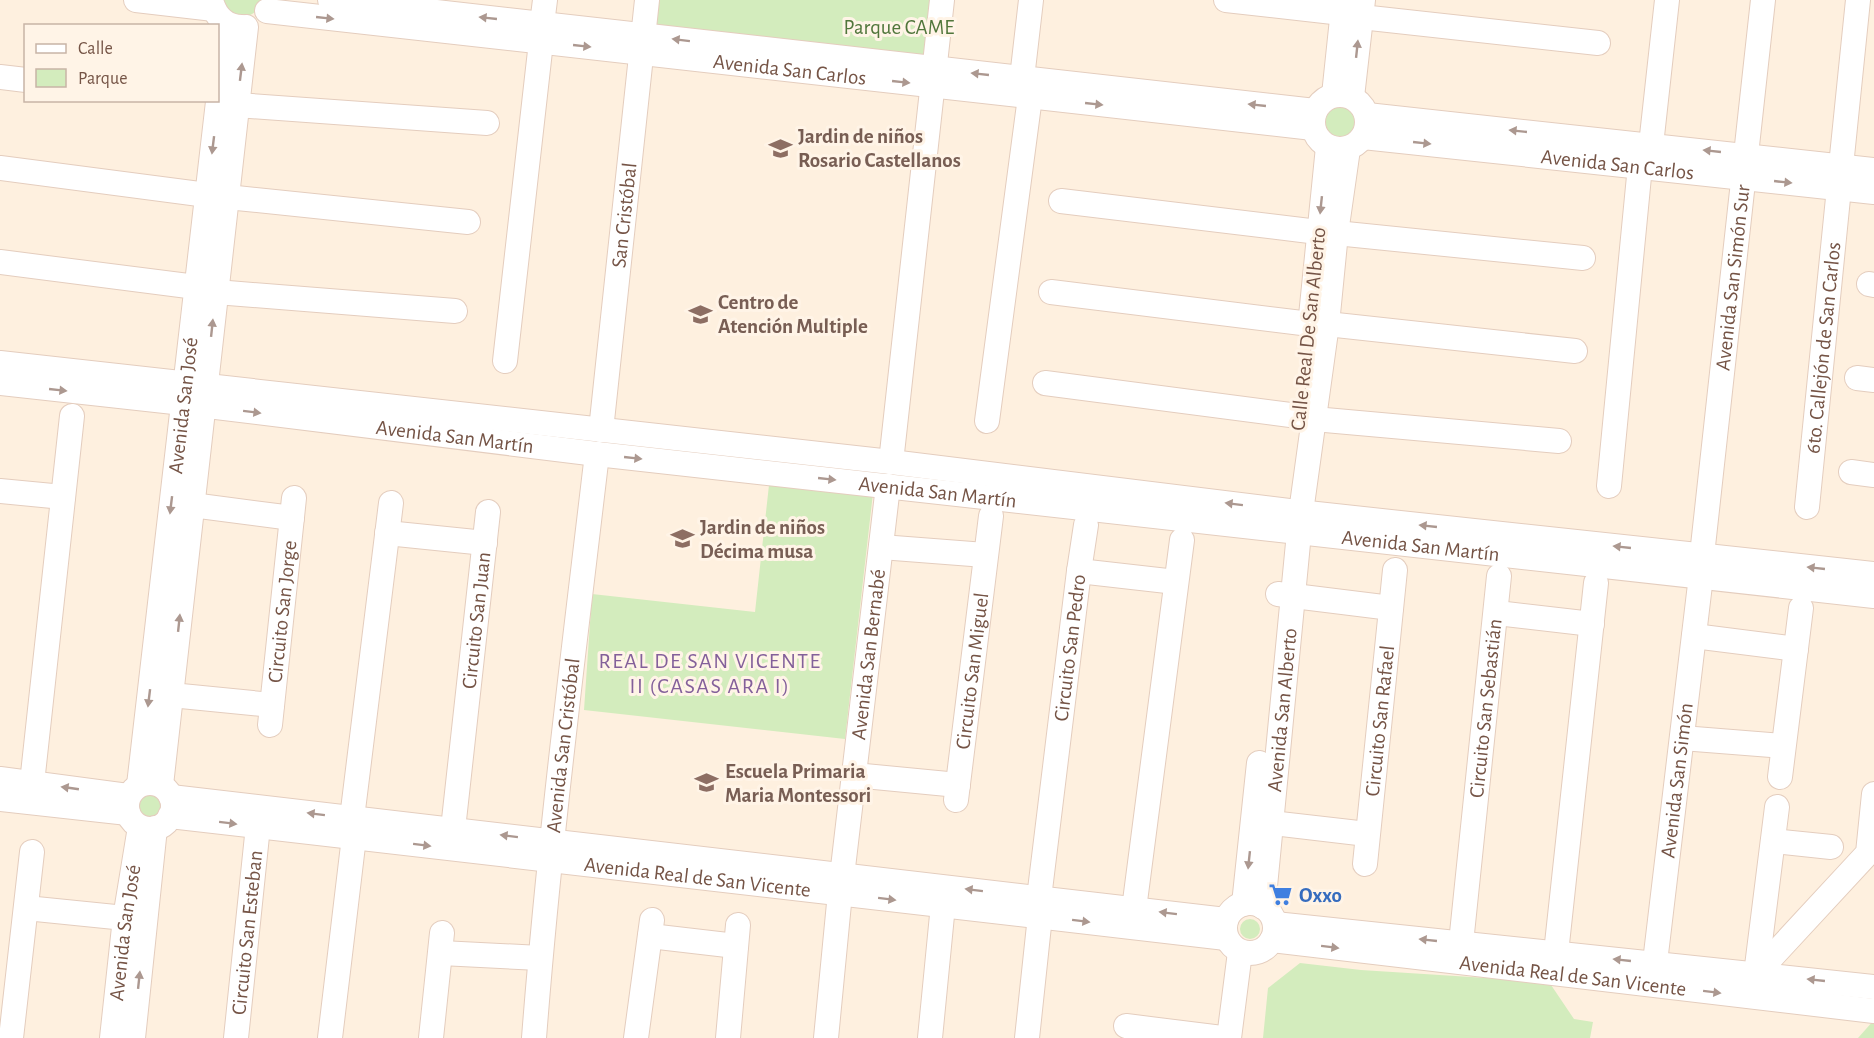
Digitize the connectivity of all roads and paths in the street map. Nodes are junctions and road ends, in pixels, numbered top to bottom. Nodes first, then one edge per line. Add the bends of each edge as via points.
1 (136, 0) edge
2 (330, 0) edge
3 (545, 0) edge
4 (647, 0) edge
5 (942, 0) edge
6 (1031, 0) edge
7 (1226, 0) edge
8 (1667, 0) edge
9 (1763, 0) edge
10 (1858, 0) edge
11 (268, 6) edge
12 (1352, 8) edge
13 (224, 15) edge
14 (542, 33) junction
15 (1598, 43) dead end
16 (643, 44) junction
17 (0, 77) edge
18 (934, 77) junction
19 (24, 80) edge
20 (219, 88) edge
21 (1026, 88) junction
22 (218, 102) edge
23 (487, 123) dead end
24 (1340, 123) junction
25 (1645, 155) junction
26 (1746, 167) junction
27 (0, 168) edge
28 (1874, 170) edge
29 (1840, 177) junction
30 (1874, 192) edge
31 (217, 196) junction
32 (1061, 201) dead end
33 (468, 222) dead end
34 (1327, 233) junction
35 (1583, 258) dead end
36 (0, 262) edge
37 (206, 289) junction
38 (1051, 292) dead end
39 (455, 311) dead end
40 (1318, 324) junction
41 (1575, 351) dead end
42 (505, 361) dead end
43 (0, 363) edge
44 (0, 383) edge
45 (1045, 383) dead end
46 (194, 395) junction
47 (72, 416) dead end
48 (1306, 417) junction
49 (987, 421) dead end
50 (601, 430) junction
51 (1559, 441) dead end
52 (597, 454) junction
53 (890, 474) junction
54 (1609, 486) dead end
55 (0, 491) edge
56 (63, 497) junction
57 (391, 503) dead end
58 (192, 505) junction
59 (1807, 507) dead end
60 (488, 512) dead end
61 (991, 516) dead end
62 (1294, 521) junction
63 (1086, 525) dead end
64 (387, 533) junction
65 (1182, 540) dead end
66 (484, 543) junction
67 (881, 547) junction
68 (985, 555) junction
69 (1701, 566) junction
70 (1395, 570) dead end
71 (1079, 571) junction
72 (1874, 574) edge
73 (1499, 576) dead end
74 (1176, 582) junction
75 (1596, 583) dead end
76 (1286, 594) junction
77 (1874, 596) edge
78 (1391, 608) junction
79 (1802, 608) dead end
80 (1497, 613) junction
81 (1592, 624) junction
82 (1694, 636) junction
83 (1796, 649) junction
84 (171, 695) junction
85 (1682, 738) junction
86 (1783, 747) junction
87 (854, 775) junction
88 (1780, 777) dead end
89 (0, 779) edge
90 (32, 783) junction
91 (1874, 794) edge
92 (0, 799) edge
93 (149, 806) junction
94 (1777, 807) dead end
95 (1261, 822) junction
96 (258, 826) junction
97 (353, 827) junction
98 (453, 829) junction
99 (1368, 834) junction
100 (1773, 840) junction
101 (1831, 847) dead end
102 (553, 851) junction
103 (32, 852) dead end
104 (1365, 864) dead end
105 (841, 884) junction
106 (944, 905) junction
107 (1039, 907) junction
108 (26, 908) junction
109 (1134, 909) junction
110 (125, 918) junction
111 (1250, 930) junction
112 (1461, 943) junction
113 (1556, 953) junction
114 (540, 958) junction
115 (1653, 974) junction
116 (1756, 974) junction
117 (1874, 987) edge
118 (1874, 1011) edge
119 (1127, 1023) edge
120 (11, 1038) edge
121 (112, 1038) edge
122 (133, 1038) edge
123 (236, 1038) edge
124 (330, 1038) edge
125 (431, 1038) edge
126 (534, 1038) edge
127 (636, 1038) edge
128 (728, 1038) edge
129 (826, 1038) edge
130 (930, 1038) edge
131 (1027, 1038) edge
132 (1222, 1038) edge
133 (1229, 1038) edge
134 (1245, 1038) edge

1 - 13 street
14 -> 2 street, Avenida San Carlos
3 - 14 street
4 - 16 street, San Cristóbal
5 - 18 street, Avenida San Bernabé
6 - 21 street
7 - 12 street
8 - 25 street
9 - 26 street, Avenida San Simón Sur
10 - 29 street, 6to. Callejón de San Carlos
11 - 13 street via 254,24
11 -> 14 street, Avenida San Carlos
12 - 15 street
12 - 24 street, Calle Real De San Alberto
13 - 20 street, Avenida San José
14 - 16 street, Avenida San Carlos
14 - 42 street
16 - 18 street, Avenida San Carlos
16 - 50 street, San Cristóbal
17 - 19 street
18 - 21 street, Avenida San Carlos
18 - 53 street, Avenida San Bernabé
21 - 24 street, Avenida San Carlos
21 - 49 street
22 - 23 street
22 - 31 street, Avenida San José
24 - 25 street, Avenida San Carlos
24 - 34 street, Calle Real De San Alberto
25 - 26 street, Avenida San Carlos
25 - 54 street
26 - 29 street, Avenida San Carlos
26 - 69 street, Avenida San Simón Sur
27 - 31 street
28 - 29 street, Avenida San Carlos
29 - 30 street, Avenida San Carlos
29 - 59 street, 6to. Callejón de San Carlos
31 - 33 street
31 - 37 street, Avenida San José
32 - 34 street
34 - 35 street
34 - 40 street, Calle Real De San Alberto
36 - 37 street
37 - 39 street
37 - 46 street, Avenida San José
38 - 40 street
40 - 41 street
40 - 48 street, Calle Real De San Alberto
43 - 46 street, Avenida San Martín
44 -> 46 street, Avenida San Martín
45 - 48 street
46 - 50 street, Avenida San Martín
46 -> 52 street, Avenida San Martín
46 - 58 street, Avenida San José
46 -> 93 street, Avenida San José
47 - 56 street
48 - 51 street
48 - 62 street, Calle Real De San Alberto
50 - 53 street, Avenida San Martín
52 -> 53 street, Avenida San Martín
52 - 102 street, Avenida San Cristóbal
53 - 62 street, Avenida San Martín
53 - 67 street, Avenida San Bernabé
55 - 56 street
56 - 90 street
57 - 64 street
84 -> 58 street, Avenida San José
58 - 84 street, Circuito San Jorge via 293,508 271,715
60 - 66 street
61 - 68 street, Circuito San Miguel
62 - 69 street, Avenida San Martín
62 - 76 street, Avenida San Alberto
63 - 71 street
64 - 66 street, Circuito San Juan
64 - 97 street
65 - 74 street
66 - 98 street, Circuito San Juan
67 - 68 street
67 - 87 street, Avenida San Bernabé
68 - 87 street, Circuito San Miguel via 957,793
72 -> 69 street, Avenida San Martín
69 - 77 street, Avenida San Martín
69 - 82 street, Avenida San Simón
70 - 78 street, Circuito San Rafael
71 - 74 street, Circuito San Pedro
71 - 107 street, Circuito San Pedro
73 - 80 street
74 - 109 street
75 - 81 street
76 - 78 street
76 - 95 street, Avenida San Alberto
78 - 99 street, Circuito San Rafael
79 - 83 street
80 - 81 street, Circuito San Sebastián
80 - 112 street, Circuito San Sebastián
81 - 113 street
82 - 83 street
82 - 85 street, Avenida San Simón
83 - 86 street
84 - 93 street, Avenida San José
85 - 86 street
85 - 115 street, Avenida San Simón
86 - 88 street
87 - 105 street, Avenida San Bernabé
89 - 90 street, Avenida Real de San Vicente
93 -> 90 street, Avenida Real de San Vicente
91 - 116 street via 1868,853
92 - 93 street, Avenida Real de San Vicente
93 -> 96 street, Avenida Real de San Vicente
97 -> 93 street, Avenida Real de San Vicente
93 - 110 street, Avenida San José
122 -> 93 street, Avenida San José
94 - 100 street
95 - 99 street
95 - 111 street, Avenida San Alberto
96 - 97 street, Avenida Real de San Vicente
96 - 123 street, Circuito San Esteban
97 - 98 street, Avenida Real de San Vicente
97 -> 102 street, Avenida Real de San Vicente
97 - 124 street
102 -> 98 street, Avenida Real de San Vicente
99 - 104 street, Circuito San Rafael
100 - 101 street
100 - 116 street
102 - 105 street, Avenida Real de San Vicente
102 - 114 street, Avenida San Cristóbal
103 - 108 street
105 -> 106 street, Avenida Real de San Vicente
107 -> 105 street, Avenida Real de San Vicente
105 - 129 street, Avenida San Bernabé
106 - 107 street, Avenida Real de San Vicente
106 - 130 street
107 - 109 street, Avenida Real de San Vicente
107 -> 111 street, Avenida Real de San Vicente
107 - 131 street, Circuito San Pedro
108 - 110 street
108 - 120 street
111 -> 109 street, Avenida Real de San Vicente
110 - 121 street, Avenida San José
112 -> 111 street, Avenida Real de San Vicente
111 -> 115 street, Avenida Real de San Vicente
111 - 133 street, Avenida San Alberto
111 - 134 street, Avenida San Alberto
112 - 113 street, Avenida Real de San Vicente
115 -> 113 street, Avenida Real de San Vicente
114 - 125 street via 441,943
114 - 126 street, Avenida San Cristóbal
115 - 116 street, Avenida Real de San Vicente
115 -> 118 street, Avenida Real de San Vicente
117 -> 116 street, Avenida Real de San Vicente
119 - 132 street
127 - 128 street via 651,928 737,936

